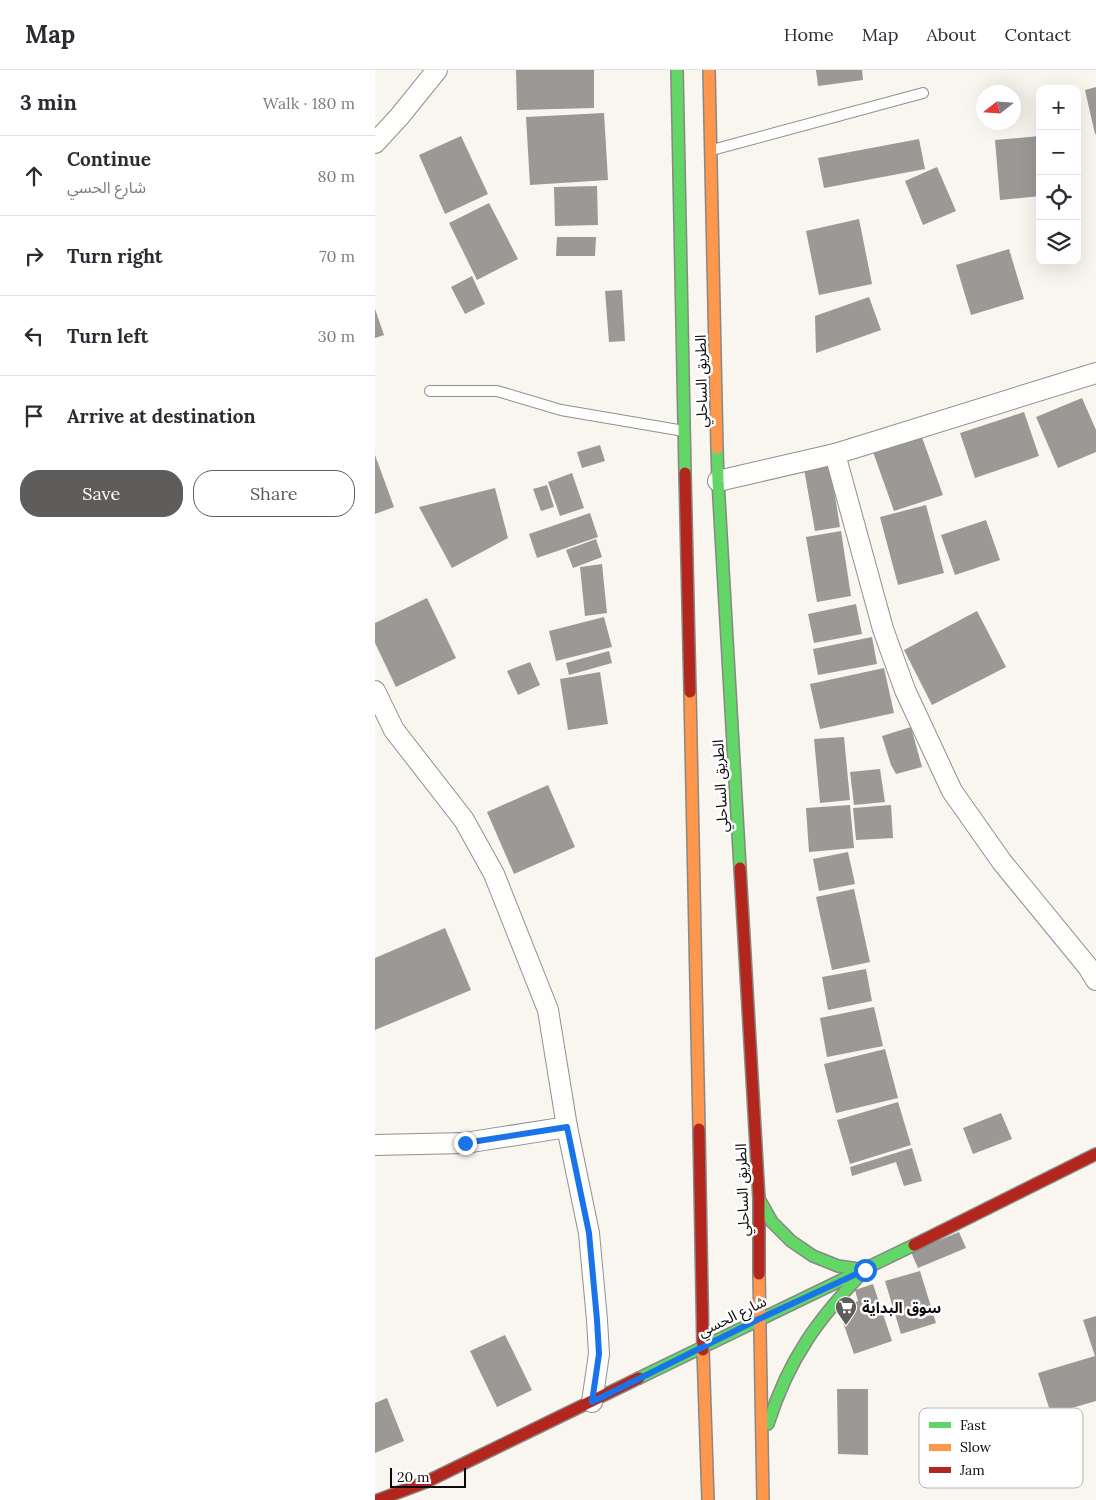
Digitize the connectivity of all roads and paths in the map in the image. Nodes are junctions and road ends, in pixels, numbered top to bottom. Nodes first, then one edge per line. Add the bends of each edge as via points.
1 (437, 70) edge
2 (677, 70) edge
3 (709, 70) edge
4 (923, 93) dead end
5 (375, 143) edge
6 (711, 150) junction
7 (1096, 373) edge
8 (430, 391) dead end
9 (685, 431) junction
10 (835, 454) junction
11 (718, 481) junction
12 (375, 692) edge
13 (1096, 980) edge
14 (567, 1127) junction
15 (376, 1146) edge
16 (1096, 1154) edge
17 (759, 1199) junction
18 (865, 1270) junction
19 (759, 1319) junction
20 (703, 1347) junction
21 (592, 1402) junction
22 (763, 1441) junction
23 (378, 1500) edge
24 (708, 1500) edge
25 (763, 1500) edge

1 - 5 street
2 - 9 main road, الطريق الساحلي
3 - 6 main road, الطريق الساحلي
4 - 6 lane
6 - 11 main road, الطريق الساحلي
7 - 10 street
8 - 9 lane via 497,391 561,410
9 - 20 main road, الطريق الساحلي
10 - 11 street
10 - 13 street via 886,637 905,690 952,792 1002,862
11 - 17 main road, الطريق الساحلي
12 - 14 street via 394,730 464,820 494,874 548,1010
14 - 15 street via 465,1143
14 - 21 street via 589,1233 597,1310 599,1354
16 - 18 main road, شارع الحسي
17 - 18 main road via 772,1222 791,1242 838,1266
17 - 19 main road, الطريق الساحلي
18 - 19 main road, شارع الحسي
18 - 22 main road via 819,1320 801,1348 772,1409
19 - 20 main road, شارع الحسي
19 - 22 main road, الطريق الساحلي
20 - 21 main road, شارع الحسي
20 - 24 main road, الطريق الساحلي
21 - 23 main road, شارع الحسي via 426,1482
22 - 25 main road, الطريق الساحلي

